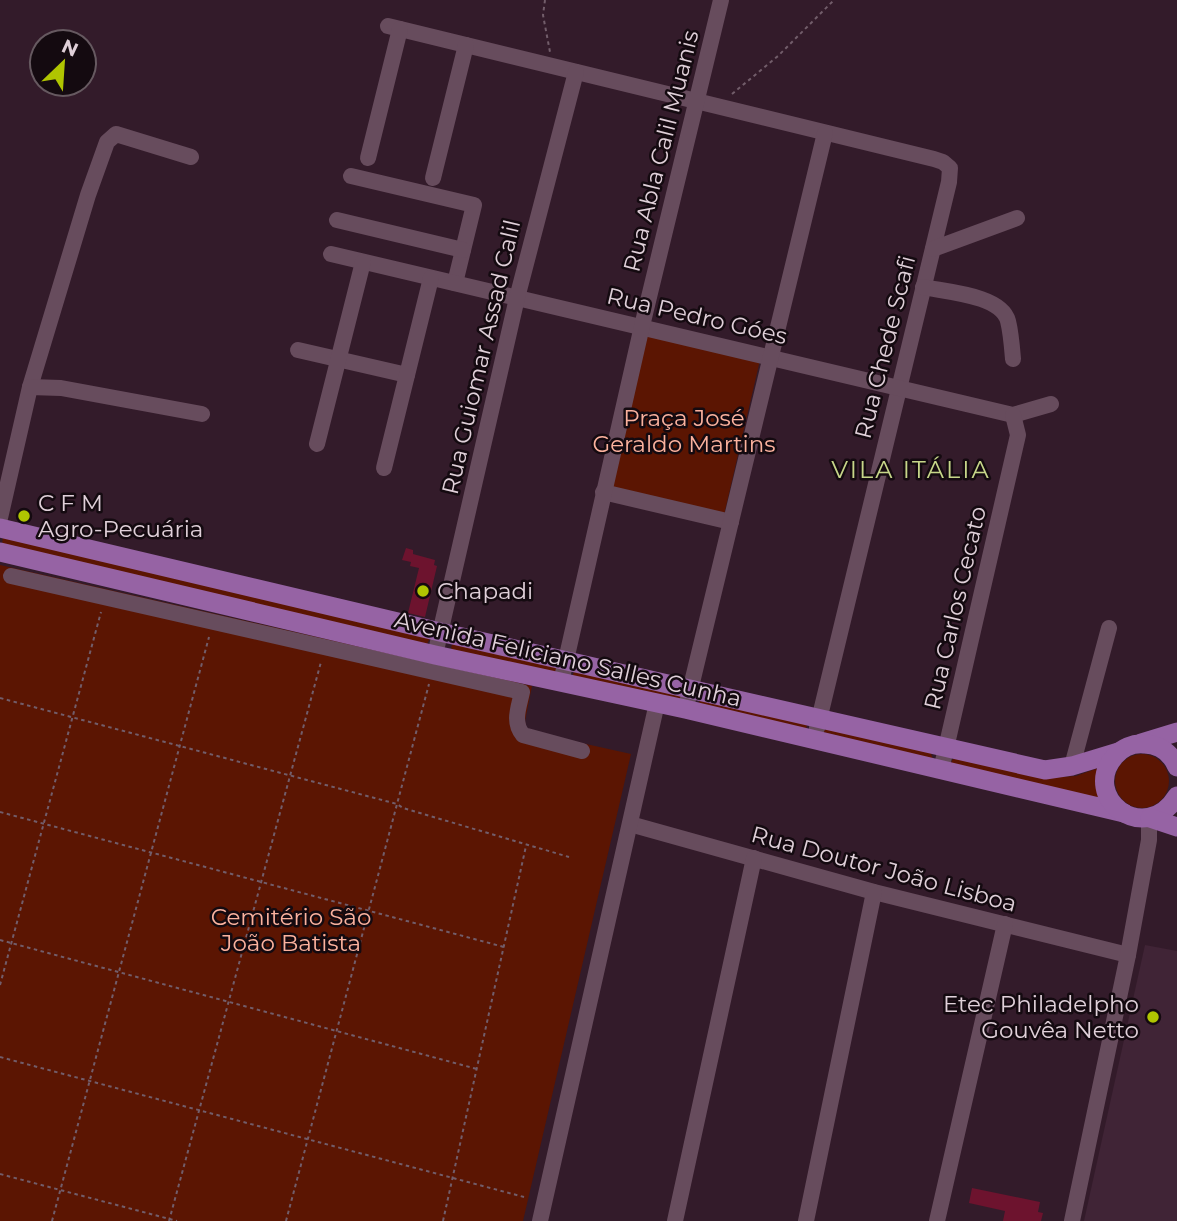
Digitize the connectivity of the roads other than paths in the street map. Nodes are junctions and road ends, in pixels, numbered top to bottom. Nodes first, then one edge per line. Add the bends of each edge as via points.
1 (721, 0) edge
2 (466, 45) junction
3 (576, 72) junction
4 (697, 101) junction
5 (825, 133) junction
6 (191, 157) dead end
7 (368, 158) dead end
8 (351, 176) dead end
9 (433, 178) dead end
10 (1017, 218) dead end
11 (337, 220) dead end
12 (933, 249) junction
13 (463, 250) junction
14 (331, 254) dead end
15 (363, 262) junction
16 (431, 278) junction
17 (454, 283) junction
18 (923, 287) junction
19 (517, 298) junction
20 (642, 326) junction
21 (298, 350) dead end
22 (771, 357) junction
23 (1013, 359) dead end
24 (337, 360) junction
25 (407, 375) junction
26 (30, 387) junction
27 (899, 387) junction
28 (1051, 404) dead end
29 (202, 414) dead end
30 (1013, 415) junction
31 (317, 444) dead end
32 (384, 468) dead end
33 (603, 492) junction
34 (0, 518) edge
35 (731, 522) junction
36 (0, 528) edge
37 (0, 552) edge
38 (10, 576) dead end
39 (1109, 628) dead end
40 (439, 632) junction
41 (565, 659) junction
42 (434, 663) junction
43 (561, 682) junction
44 (690, 687) junction
45 (657, 703) junction
46 (685, 709) junction
47 (819, 717) junction
48 (1177, 732) edge
49 (813, 741) junction
50 (1141, 743) junction
51 (947, 746) junction
52 (582, 751) dead end
53 (1118, 752) junction
54 (1072, 766) junction
55 (1177, 767) edge
56 (941, 770) junction
57 (1177, 796) edge
58 (1124, 813) junction
59 (1149, 818) junction
60 (629, 824) junction
61 (1177, 827) edge
62 (754, 858) junction
63 (874, 892) junction
64 (1005, 924) junction
65 (1128, 955) junction
66 (540, 1221) edge
67 (675, 1221) edge
68 (806, 1221) edge
69 (937, 1221) edge
70 (1072, 1221) edge

1 - 4 street, Rua Abla Calil Muanis
2 - 3 street
2 - 7 street via 394,28
2 - 9 street
3 - 4 street
3 - 19 street, Rua Guiomar Assad Calil
4 - 5 street
4 - 20 street, Rua Abla Calil Muanis
5 - 12 street, Rua Chede Scafi via 934,159 950,168
5 - 22 street
6 - 26 street via 117,134 107,142
8 - 13 street via 474,205
10 - 12 street
11 - 13 street
12 - 18 street, Rua Chede Scafi
13 - 17 street
14 - 15 street, Rua Pedro Góes
15 - 16 street, Rua Pedro Góes
15 - 24 street
16 - 17 street, Rua Pedro Góes
16 - 25 street
17 - 19 street, Rua Pedro Góes
18 - 23 street via 998,306 1008,321
18 - 27 street, Rua Chede Scafi
19 - 20 street, Rua Pedro Góes
19 - 40 street, Rua Guiomar Assad Calil
20 - 22 street, Rua Pedro Góes
20 - 33 street, Rua Abla Calil Muanis
21 - 24 street
22 - 27 street, Rua Pedro Góes
22 - 35 street
24 - 25 street
24 - 31 street
25 - 32 street
26 - 29 street via 61,388
26 - 34 street
27 - 30 street, Rua Pedro Góes
27 - 47 street, Rua Chede Scafi
28 - 30 street, Rua Pedro Góes
30 - 51 street, Rua Carlos Cecato via 1018,435
33 - 35 street
33 - 41 street, Rua Abla Calil Muanis
35 - 44 street
36 - 40 main road, Avenida Feliciano Salles Cunha
37 - 42 main road, Avenida Feliciano Salles Cunha
38 - 42 street via 325,647
39 - 54 street
40 - 41 main road, Avenida Feliciano Salles Cunha
40 - 42 street, Rua Guiomar Assad Calil
41 - 43 street, Rua Abla Calil Muanis
41 - 44 main road, Avenida Feliciano Salles Cunha
42 - 43 main road, Avenida Feliciano Salles Cunha
42 - 52 street via 522,692 516,725 523,735
43 - 45 main road, Avenida Feliciano Salles Cunha
44 - 46 street
44 - 47 main road, Avenida Feliciano Salles Cunha
45 - 46 main road, Avenida Feliciano Salles Cunha
45 - 60 street
46 - 49 main road, Avenida Feliciano Salles Cunha
47 - 49 street, Rua Chede Scafi
47 - 51 main road, Avenida Feliciano Salles Cunha
48 - 50 main road, Avenida Feliciano Salles Cunha
49 - 56 main road, Avenida Feliciano Salles Cunha
50 - 53 main road, Avenida Feliciano Salles Cunha
50 - 55 main road via 1165,750
51 - 54 main road, Avenida Feliciano Salles Cunha via 1045,770
51 - 56 street, Rua Carlos Cecato
53 - 54 main road, Avenida Feliciano Salles Cunha
53 - 58 main road via 1105,773 1105,785 1108,797
56 - 58 main road, Avenida Feliciano Salles Cunha
57 - 59 main road via 1161,814
58 - 59 main road, Avenida Feliciano Salles Cunha
59 - 61 main road
59 - 65 street
60 - 62 street, Rua Doutor João Lisboa
60 - 66 street
62 - 63 street, Rua Doutor João Lisboa
62 - 67 street
63 - 64 street, Rua Doutor João Lisboa
63 - 68 street
64 - 65 street, Rua Doutor João Lisboa
64 - 69 street
65 - 70 street

